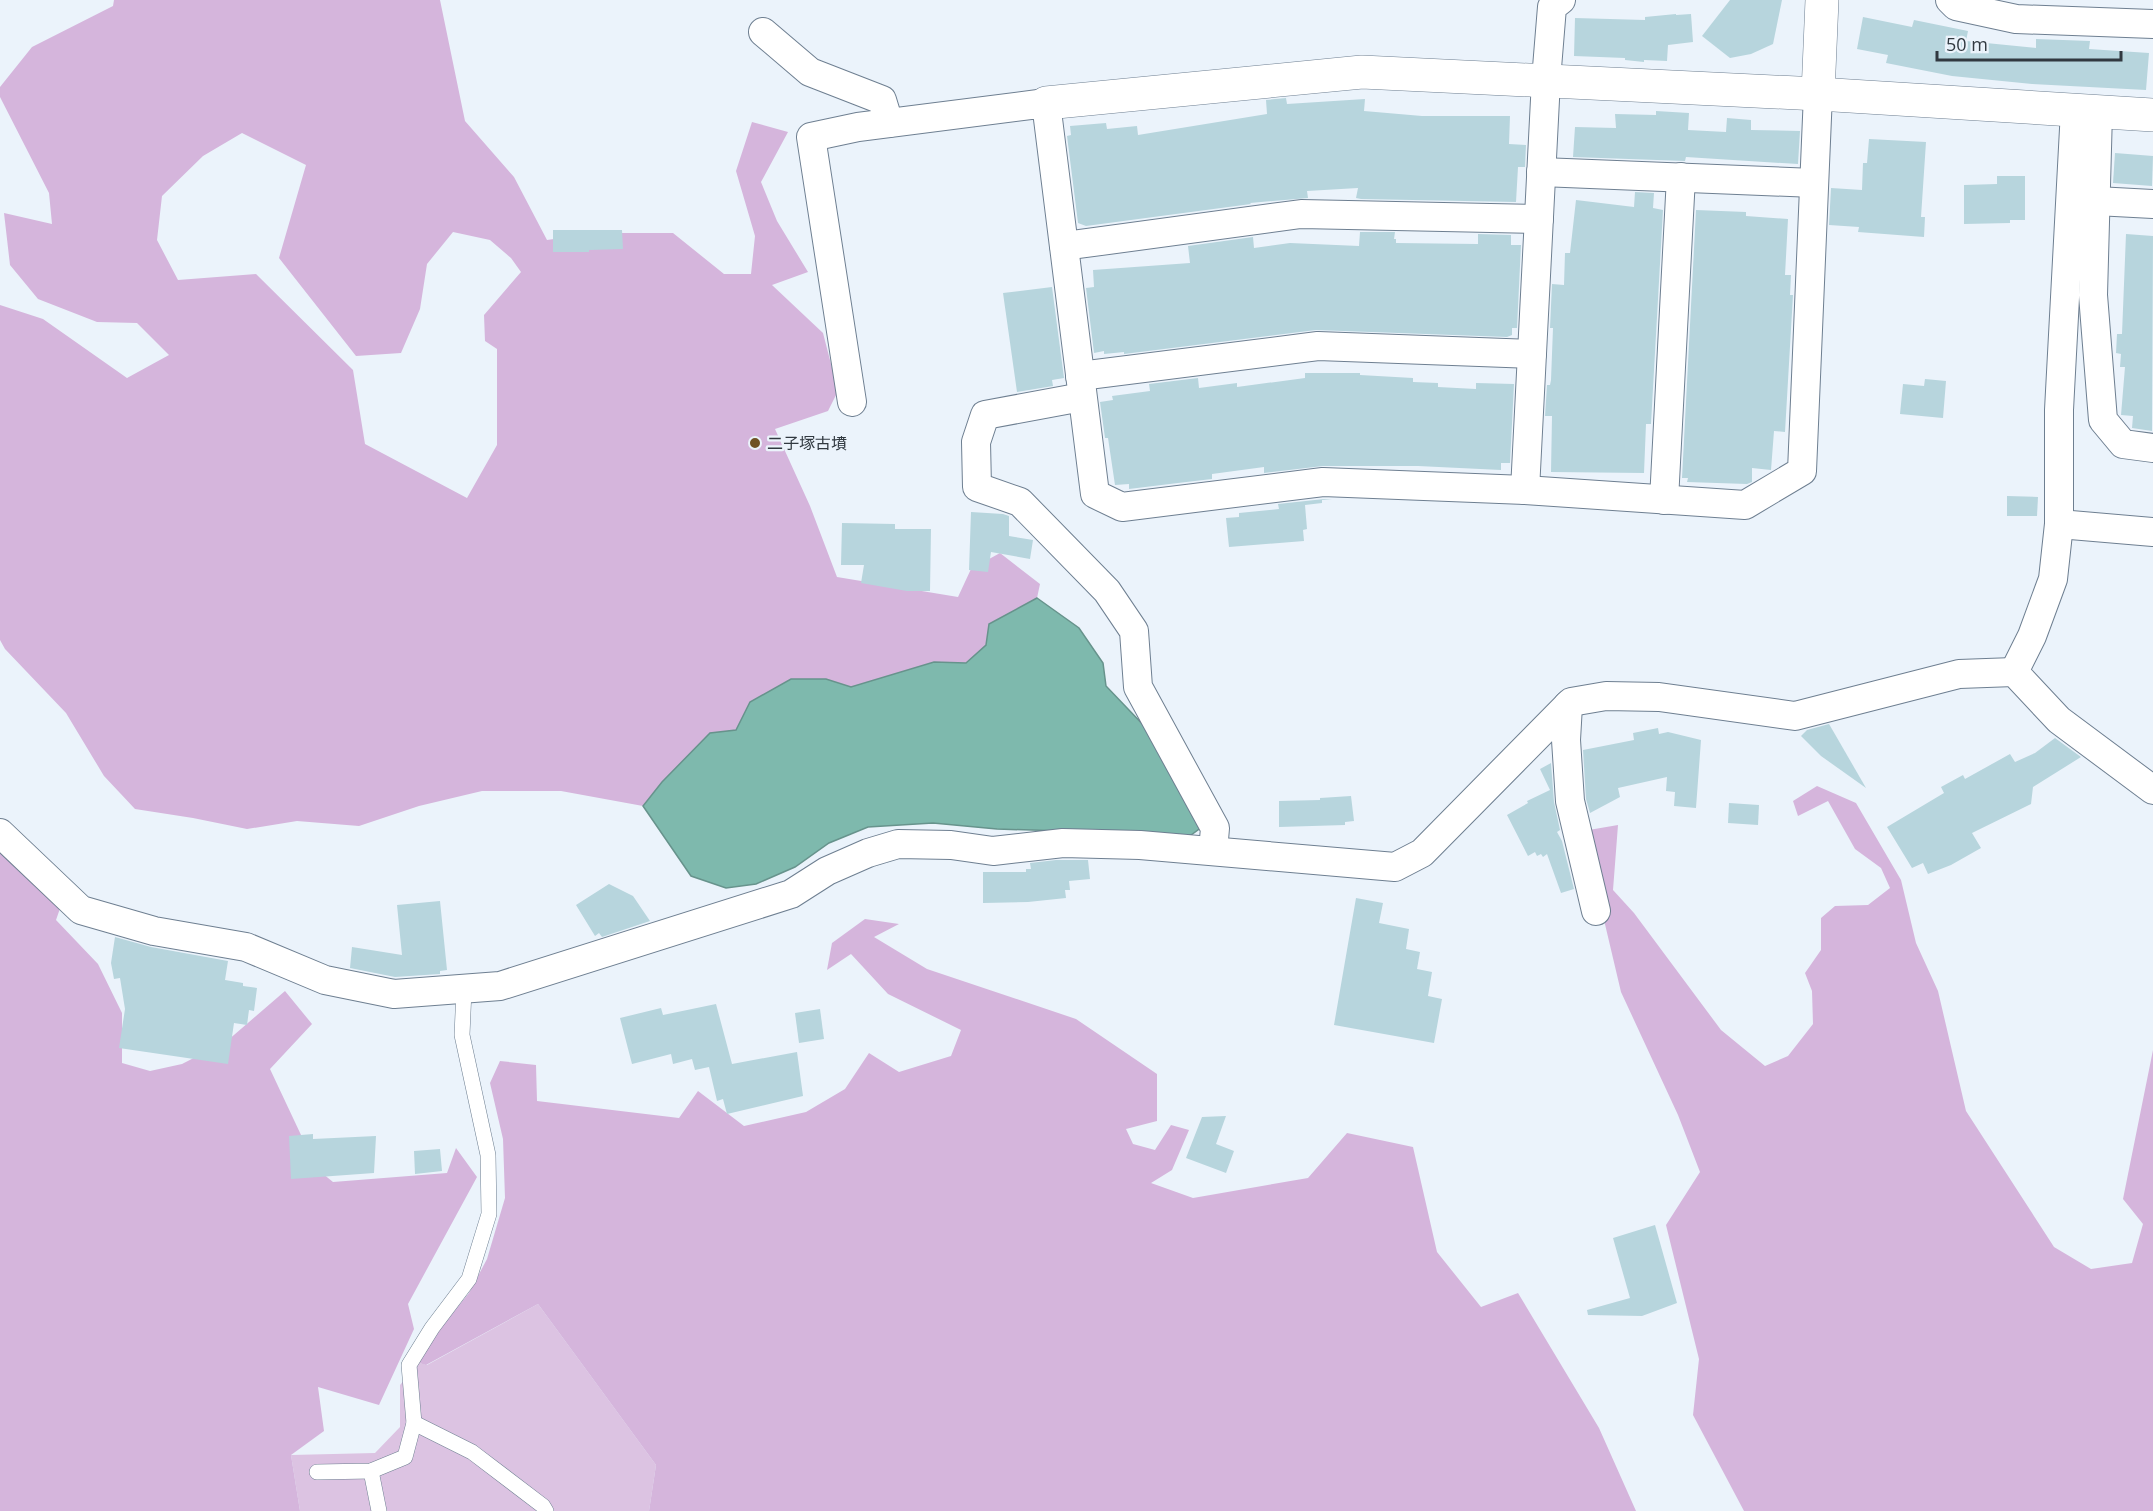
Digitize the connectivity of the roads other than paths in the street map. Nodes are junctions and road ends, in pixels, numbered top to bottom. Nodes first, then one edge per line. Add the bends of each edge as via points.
1 (1561, 0) edge
2 (1822, 0) edge
3 (1950, 0) edge
4 (2153, 24) edge
5 (763, 33) dead end
6 (1546, 80) junction
7 (1818, 94) junction
8 (1046, 104) junction
9 (2086, 111) junction
10 (2153, 116) edge
11 (889, 123) junction
12 (1541, 172) junction
13 (1681, 177) junction
14 (1814, 183) junction
15 (2096, 201) junction
16 (2153, 204) edge
17 (1539, 219) junction
18 (1064, 246) junction
19 (1532, 354) junction
20 (1081, 386) junction
21 (852, 402) dead end
22 (2153, 448) edge
23 (1525, 490) junction
24 (1664, 500) junction
25 (2059, 524) junction
26 (2153, 532) edge
27 (2014, 672) junction
28 (1568, 705) junction
29 (2153, 790) edge
30 (0, 833) edge
31 (1213, 851) junction
32 (1596, 911) dead end
33 (464, 990) junction
34 (414, 1423) junction
35 (371, 1471) junction
36 (317, 1472) dead end
37 (379, 1511) edge
38 (546, 1511) edge

1 - 6 street via 1552,8
2 - 7 street
3 - 4 street via 1956,6 2016,19
5 - 11 street via 810,72 882,100
6 - 7 street
6 - 8 street via 1362,72
6 - 12 street
7 - 9 street
7 - 14 street
8 - 11 street
8 - 18 street
9 - 10 street
9 - 15 street
9 - 25 street via 2059,410
11 - 21 street via 812,137
12 - 13 street
12 - 17 street
13 - 14 street
13 - 24 street
14 - 24 street via 1802,471 1745,505
15 - 16 street
15 - 22 street via 2093,295 2103,420 2123,444
17 - 18 street via 1301,214
17 - 19 street
18 - 20 street
19 - 20 street via 1318,346
19 - 23 street
20 - 23 street via 1095,494 1122,507 1323,482
20 - 31 street via 985,415 976,441 977,487 1020,502 1107,591 1134,631 1138,687 1215,828
23 - 24 street
25 - 26 street
25 - 27 street via 2053,579
27 - 28 street via 1959,674 1795,716 1659,697 1606,696
27 - 29 street via 2059,720
28 - 31 street via 1422,854 1395,867
28 - 32 street via 1569,801
30 - 33 street via 81,910 154,931 246,947 325,980 394,994
31 - 33 street via 1063,843 993,852 951,845 898,844 827,871 791,894 500,986
33 - 34 lane via 462,1035 488,1155 489,1214 470,1279 409,1365
34 - 35 lane via 405,1457
34 - 38 lane via 472,1452
35 - 36 lane
35 - 37 lane

